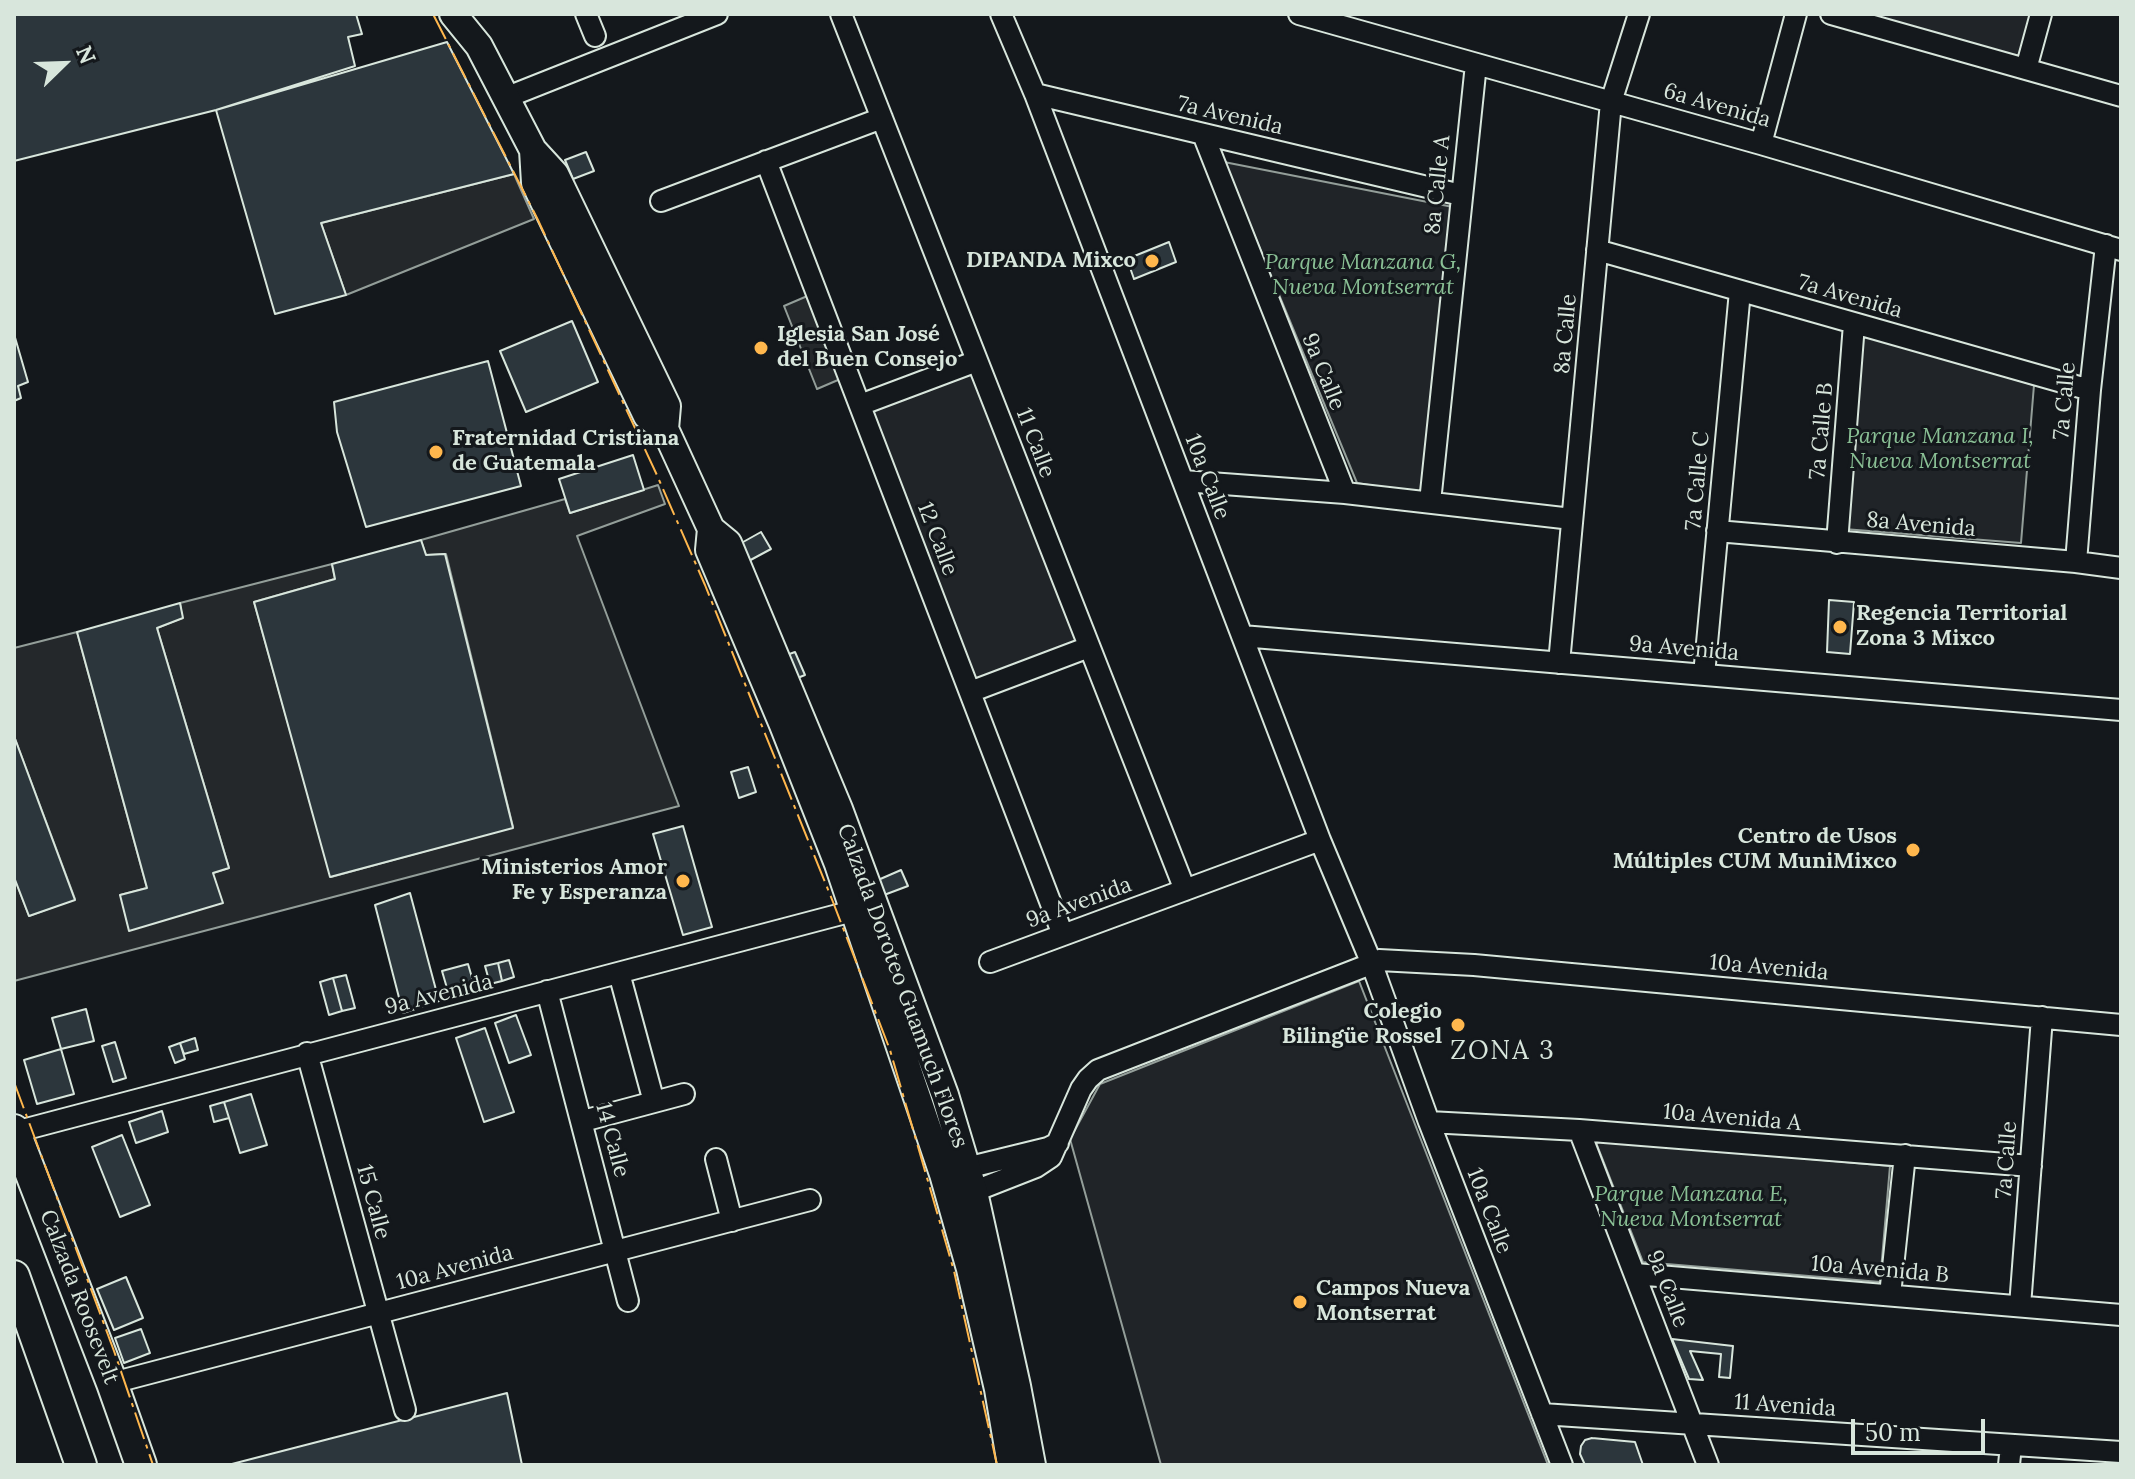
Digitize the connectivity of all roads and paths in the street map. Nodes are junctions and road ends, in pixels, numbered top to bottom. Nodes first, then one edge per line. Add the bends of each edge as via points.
1 (453, 14) edge
2 (470, 14) edge
3 (586, 14) edge
4 (717, 14) edge
5 (841, 14) edge
6 (1001, 14) edge
7 (1299, 14) edge
8 (1639, 14) edge
9 (1796, 14) edge
10 (1831, 14) edge
11 (2041, 14) edge
12 (595, 36) dead end
13 (479, 46) junction
14 (1476, 64) junction
15 (2026, 69) junction
16 (1035, 94) junction
17 (2121, 96) edge
18 (505, 98) junction
19 (1611, 102) junction
20 (882, 118) junction
21 (1203, 134) junction
22 (1761, 144) junction
23 (766, 161) junction
24 (1461, 195) junction
25 (661, 201) dead end
26 (2114, 247) edge
27 (1597, 250) junction
28 (1740, 291) junction
29 (1854, 324) junction
30 (977, 361) junction
31 (2090, 390) junction
32 (860, 405) junction
33 (1183, 481) junction
34 (1345, 493) junction
35 (1430, 502) junction
36 (1572, 519) junction
37 (1717, 531) junction
38 (1837, 543) junction
39 (2076, 562) junction
40 (2121, 568) edge
41 (1242, 636) junction
42 (1089, 647) junction
43 (1559, 663) junction
44 (1704, 675) junction
45 (970, 692) junction
46 (2121, 710) edge
47 (1320, 840) junction
48 (1185, 890) junction
49 (864, 909) junction
50 (1063, 935) junction
51 (990, 962) dead end
52 (1373, 965) junction
53 (619, 973) junction
54 (547, 991) junction
55 (2042, 1017) junction
56 (2121, 1025) edge
57 (307, 1053) junction
58 (684, 1094) dead end
59 (654, 1102) junction
60 (583, 1121) junction
61 (1429, 1122) junction
62 (1579, 1130) junction
63 (14, 1131) edge
64 (1905, 1155) junction
65 (716, 1159) dead end
66 (2031, 1166) junction
67 (959, 1184) junction
68 (810, 1200) dead end
69 (732, 1221) junction
70 (616, 1251) junction
71 (1635, 1274) junction
72 (14, 1276) edge
73 (1890, 1295) junction
74 (628, 1301) dead end
75 (2020, 1306) junction
76 (379, 1313) junction
77 (2121, 1315) edge
78 (112, 1383) junction
79 (405, 1410) dead end
80 (1542, 1414) junction
81 (1693, 1424) junction
82 (2121, 1452) edge
83 (2010, 1455) edge
84 (81, 1465) edge
85 (141, 1465) edge
86 (1011, 1465) edge
87 (1032, 1465) edge
88 (1562, 1465) edge
89 (1708, 1465) edge

1 - 13 main road, Calzada Doroteo Guamuch Flores
2 - 13 main road, Calzada Doroteo Guamuch Flores
3 - 12 street
4 - 18 street
5 - 20 street, 11 Calle
6 - 16 street, 10a Calle
7 - 14 street, 6a Avenida
8 - 19 street, 8a Calle
9 - 22 street
10 - 15 street
11 - 15 street
13 - 18 main road, Calzada Doroteo Guamuch Flores
14 - 19 street, 6a Avenida
14 - 24 street, 8a Calle A
15 - 17 street
16 - 21 street, 7a Avenida
16 - 33 street, 10a Calle
18 - 49 main road, Calzada Doroteo Guamuch Flores via 533,150 535,183 647,416 665,429 711,529 728,543 834,796
19 - 22 street, 6a Avenida
19 - 27 street, 8a Calle
20 - 23 street
20 - 30 street, 11 Calle
21 - 24 street, 7a Avenida
21 - 34 street, 9a Calle
22 - 26 street, 6a Avenida
23 - 25 street
23 - 32 street, 12 Calle
24 - 35 street, 8a Calle A
26 - 31 street, 7a Calle
27 - 28 street, 7a Avenida
27 - 36 street, 8a Calle
28 - 29 street, 7a Avenida
28 - 37 street, 7a Calle C
29 - 31 street, 7a Avenida
29 - 38 street, 7a Calle B
30 - 32 street
30 - 42 street, 11 Calle
31 - 39 street, 7a Calle
32 - 45 street, 12 Calle
33 - 34 street
33 - 41 street, 10a Calle
34 - 35 street
35 - 36 street
36 - 43 street, 8a Calle
37 - 38 street, 8a Avenida
37 - 44 street, 7a Calle C
38 - 39 street, 8a Avenida
39 - 40 street, 8a Avenida
41 - 43 street, 9a Avenida
41 - 47 street, 10a Calle
42 - 45 street
42 - 48 street, 11 Calle
43 - 44 street, 9a Avenida
44 - 46 street, 9a Avenida
45 - 50 street, 12 Calle
47 - 48 street, 9a Avenida
47 - 52 street, 10a Calle
48 - 50 street, 9a Avenida
49 - 53 street, 9a Avenida
49 - 67 main road, Calzada Doroteo Guamuch Flores via 945,1095
50 - 51 street, 9a Avenida
52 - 55 street, 10a Avenida via 1474,965
52 - 61 street, 10a Calle
52 - 67 street, 10a Avenida via 1098,1070 1081,1089 1051,1157 1036,1167
53 - 54 street, 9a Avenida
53 - 59 street
54 - 57 street, 9a Avenida
54 - 60 street, 14 Calle
55 - 56 street, 10a Avenida
55 - 66 street, 7a Calle
57 - 63 street, 9a Avenida
57 - 76 street, 15 Calle
58 - 59 street
59 - 60 street
60 - 70 street, 14 Calle
61 - 62 street, 10a Avenida A
61 - 80 street, 10a Calle
62 - 64 street, 10a Avenida A
62 - 71 street, 9a Calle
63 - 78 highway, Calzada Roosevelt
64 - 66 street, 10a Avenida A
64 - 73 street
65 - 69 street
66 - 75 street, 7a Calle
67 - 86 main road, Calzada Doroteo Guamuch Flores
67 - 87 main road, Calzada Doroteo Guamuch Flores via 1014,1371
68 - 69 street, 10a Avenida
69 - 70 street, 10a Avenida
70 - 74 street, 14 Calle
70 - 76 street, 10a Avenida
71 - 73 street, 10a Avenida B
71 - 81 street, 9a Calle
72 - 84 highway
73 - 75 street, 10a Avenida B
75 - 77 street, 10a Avenida B
76 - 78 street, 10a Avenida
76 - 79 street, 15 Calle
78 - 85 highway, Calzada Roosevelt
80 - 81 street, 11 Avenida
80 - 88 street, 10a Calle
81 - 83 street, 11 Avenida
81 - 89 street, 9a Calle
82 - 83 street, 11 Avenida

